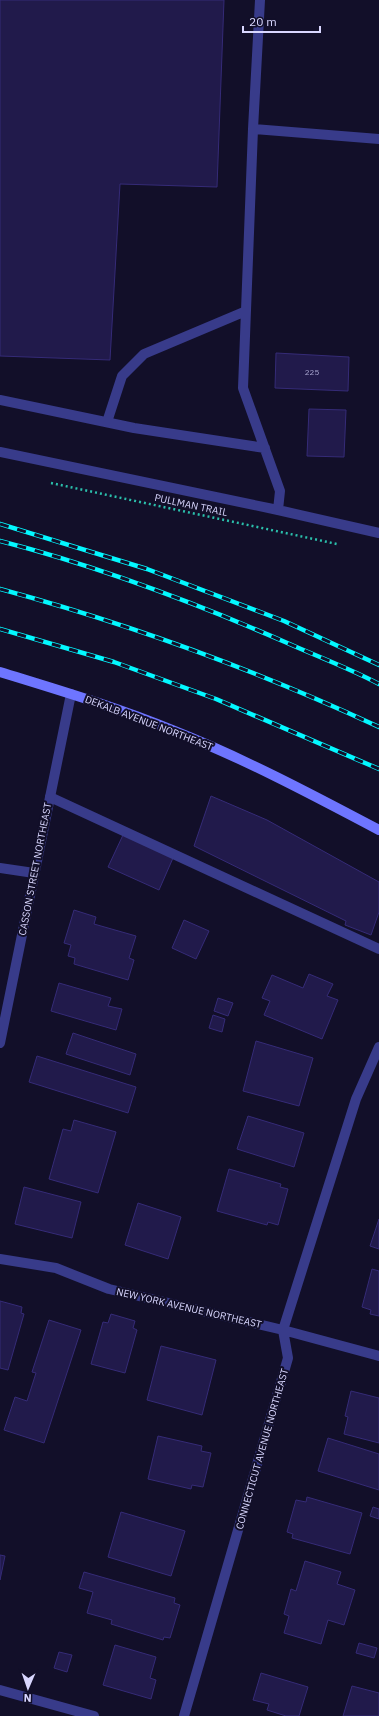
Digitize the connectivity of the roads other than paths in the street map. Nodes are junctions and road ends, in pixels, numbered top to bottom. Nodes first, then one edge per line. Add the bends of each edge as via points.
1 (260, 0) edge
2 (253, 129) junction
3 (379, 139) edge
4 (246, 311) junction
5 (0, 400) edge
6 (107, 422) junction
7 (265, 448) junction
8 (0, 452) edge
9 (278, 510) junction
10 (379, 533) edge
11 (0, 672) edge
12 (71, 694) junction
13 (50, 796) junction
14 (379, 830) edge
15 (0, 868) edge
16 (34, 873) junction
17 (379, 949) edge
18 (0, 1043) edge
19 (379, 1047) edge
20 (0, 1259) edge
21 (283, 1330) junction
22 (379, 1356) edge
23 (0, 1690) edge
24 (94, 1716) edge
25 (184, 1716) edge

1 - 2 street
2 - 3 street
2 - 4 street
4 - 6 street via 144,354 122,376
4 - 7 street via 243,388
5 - 6 street
6 - 7 street
7 - 9 street via 280,491
8 - 9 street
9 - 10 street
11 - 12 main road, DEKALB AVENUE NORTHEAST
12 - 13 street, CASSON STREET NORTHEAST
12 - 14 main road, DEKALB AVENUE NORTHEAST via 171,729 223,751
13 - 16 street, CASSON STREET NORTHEAST
13 - 17 street
15 - 16 street
16 - 18 street, CASSON STREET NORTHEAST
19 - 21 street, CONNECTICUT AVENUE NORTHEAST via 356,1099
20 - 21 street, NEW YORK AVENUE NORTHEAST via 56,1268 109,1289
21 - 22 street, NEW YORK AVENUE NORTHEAST
21 - 25 street, CONNECTICUT AVENUE NORTHEAST via 288,1358
23 - 24 street

